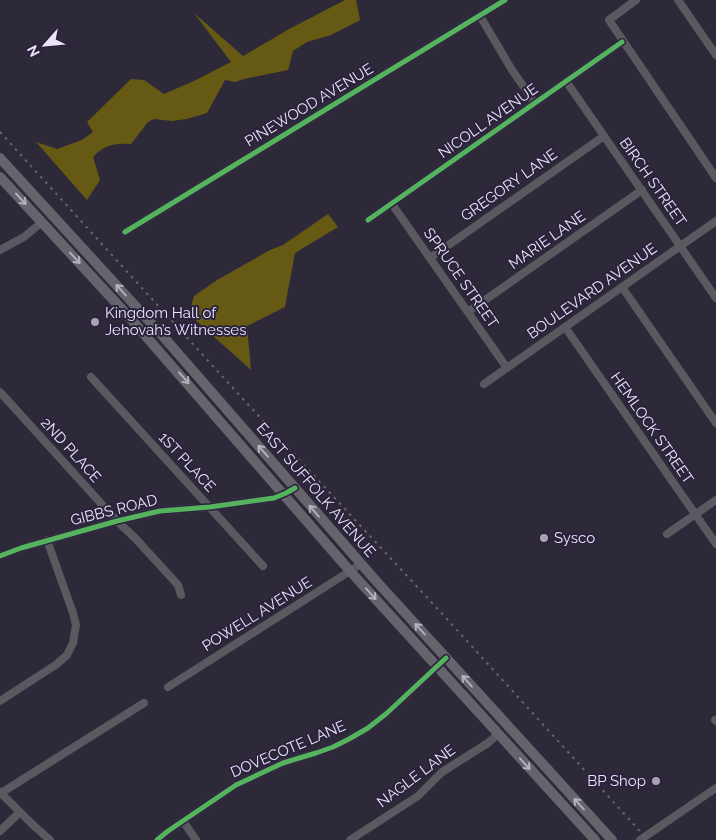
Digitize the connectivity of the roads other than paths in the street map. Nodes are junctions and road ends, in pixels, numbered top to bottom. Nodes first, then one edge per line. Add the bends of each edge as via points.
1 (505, 0) edge
2 (636, 0) edge
3 (678, 0) edge
4 (480, 16) junction
5 (622, 42) junction
6 (716, 55) edge
7 (566, 82) junction
8 (535, 103) junction
9 (604, 136) junction
10 (0, 158) edge
11 (0, 176) edge
12 (716, 178) edge
13 (642, 190) junction
14 (392, 204) junction
15 (368, 220) dead end
16 (716, 221) edge
17 (42, 222) junction
18 (125, 232) dead end
19 (680, 246) junction
20 (0, 250) edge
21 (430, 258) junction
22 (622, 287) junction
23 (716, 298) edge
24 (468, 312) junction
25 (565, 327) junction
26 (507, 368) junction
27 (91, 377) dead end
28 (484, 384) dead end
29 (0, 392) edge
30 (716, 423) edge
31 (295, 488) junction
32 (284, 494) junction
33 (716, 500) edge
34 (210, 507) junction
35 (695, 514) junction
36 (116, 521) junction
37 (667, 534) dead end
38 (47, 540) junction
39 (716, 544) edge
40 (0, 556) edge
41 (361, 564) junction
42 (263, 566) dead end
43 (350, 571) junction
44 (181, 594) dead end
45 (446, 658) junction
46 (437, 666) junction
47 (168, 687) dead end
48 (0, 701) edge
49 (144, 703) dead end
50 (498, 734) junction
51 (716, 788) edge
52 (1, 792) edge
53 (20, 812) junction
54 (183, 821) junction
55 (0, 831) edge
56 (50, 840) edge
57 (157, 840) edge
58 (196, 840) edge
59 (350, 840) edge
60 (595, 840) edge
61 (612, 840) edge
62 (640, 840) edge

1 - 4 street, PINEWOOD AVENUE
2 - 5 street via 609,20
3 - 6 street
4 - 8 street
4 - 18 street, PINEWOOD AVENUE
5 - 7 street, NICOLL AVENUE
5 - 12 street
7 - 8 street, NICOLL AVENUE
7 - 9 street, BIRCH STREET
8 - 14 street, NICOLL AVENUE
9 - 13 street, BIRCH STREET
9 - 21 street, GREGORY LANE
31 -> 10 main road, EAST SUFFOLK AVENUE via 145,316
11 -> 17 main road, EAST SUFFOLK AVENUE
13 - 19 street, BIRCH STREET
13 - 24 street, MARIE LANE
14 - 15 street, NICOLL AVENUE
14 - 21 street, SPRUCE STREET
16 - 19 street, BOULEVARD AVENUE
17 - 20 street
17 -> 32 main road, EAST SUFFOLK AVENUE via 171,363
19 - 22 street, BOULEVARD AVENUE
19 - 23 street, BIRCH STREET
21 - 24 street, SPRUCE STREET
22 - 25 street, BOULEVARD AVENUE
22 - 30 street
24 - 26 street, SPRUCE STREET
25 - 26 street, BOULEVARD AVENUE
25 - 35 street, HEMLOCK STREET
26 - 28 street, BOULEVARD AVENUE
27 - 34 street, 1ST PLACE
29 - 36 street, 2ND PLACE
31 - 32 street, GIBBS ROAD
41 -> 31 main road, EAST SUFFOLK AVENUE
32 - 34 street, GIBBS ROAD
32 - 43 main road, EAST SUFFOLK AVENUE
33 - 35 street
34 - 36 street, GIBBS ROAD via 160,511
34 - 42 street, 1ST PLACE
35 - 37 street
35 - 39 street, HEMLOCK STREET
36 - 38 street, GIBBS ROAD
36 - 44 street, 2ND PLACE via 178,585
38 - 40 street, GIBBS ROAD
38 - 48 street via 74,613 73,643 57,664
41 - 43 street, POWELL AVENUE
45 -> 41 main road, EAST SUFFOLK AVENUE
43 -> 46 main road, EAST SUFFOLK AVENUE
43 - 47 street, POWELL AVENUE
45 - 46 street, DOVECOTE LANE
61 -> 45 main road, EAST SUFFOLK AVENUE
46 - 50 main road, EAST SUFFOLK AVENUE
46 - 54 street, DOVECOTE LANE via 387,713 349,740 250,778
49 - 52 street
50 - 59 street, NAGLE LANE via 442,772 418,796
50 -> 60 main road, EAST SUFFOLK AVENUE
51 - 62 street
52 - 53 street
53 - 55 street
53 - 56 street
54 - 57 street, DOVECOTE LANE
54 - 58 street

